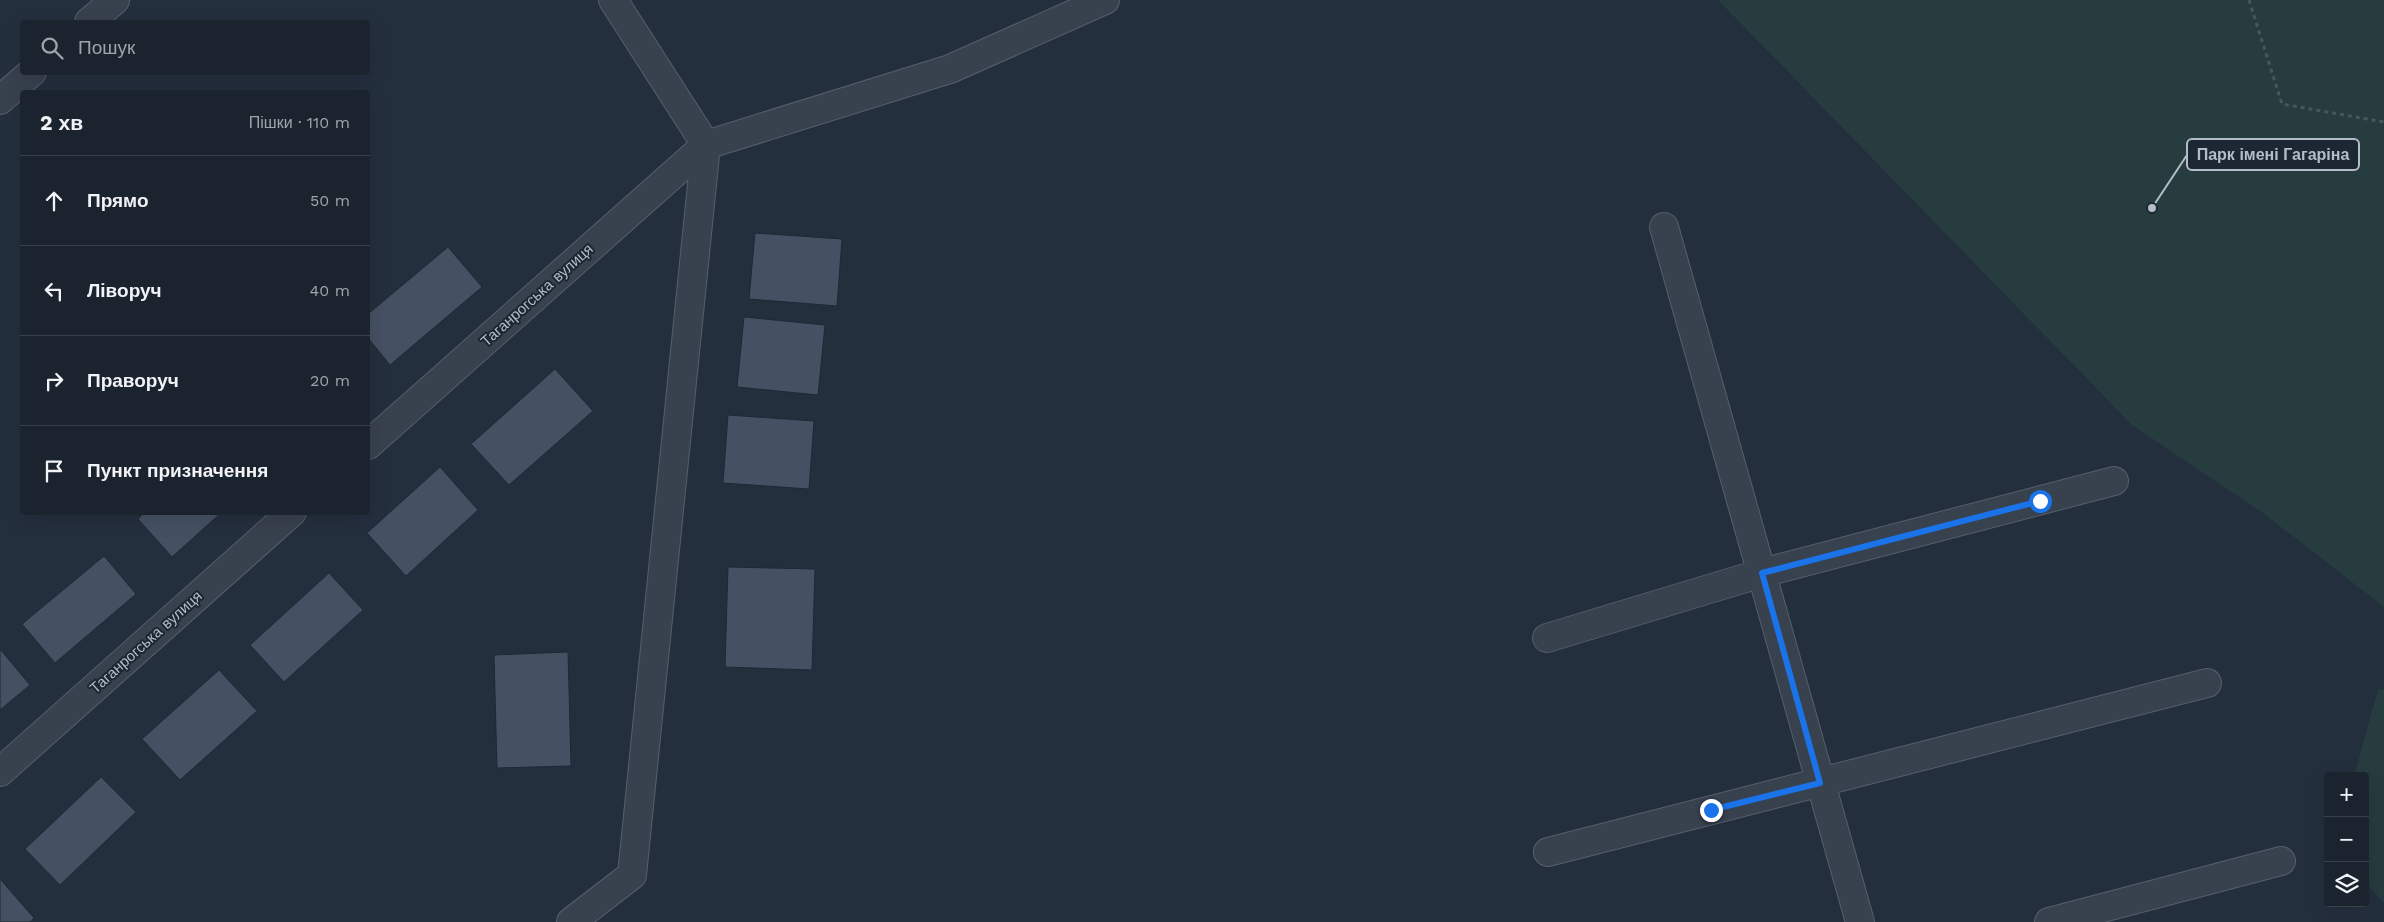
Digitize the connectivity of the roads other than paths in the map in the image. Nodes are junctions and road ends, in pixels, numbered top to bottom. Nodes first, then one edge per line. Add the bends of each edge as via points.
1 (115, 0) edge
2 (613, 0) edge
3 (1105, 0) edge
4 (91, 20) edge
5 (29, 75) edge
6 (0, 100) edge
7 (706, 145) junction
8 (1664, 227) dead end
9 (370, 444) edge
10 (2114, 481) dead end
11 (289, 515) edge
12 (1762, 573) junction
13 (1547, 638) dead end
14 (2206, 683) dead end
15 (0, 772) edge
16 (1820, 783) junction
17 (1548, 852) dead end
18 (2281, 861) dead end
19 (572, 922) edge
20 (1860, 922) edge
21 (2050, 922) edge

1 - 4 street
2 - 7 street
3 - 7 street via 950,69
5 - 6 street
7 - 9 street, Таганрогська вулиця
7 - 19 street via 632,875
8 - 12 street
10 - 12 street
11 - 15 street, Таганрогська вулиця
12 - 13 street
12 - 16 street
14 - 16 street
16 - 17 street
16 - 20 street
18 - 21 street

